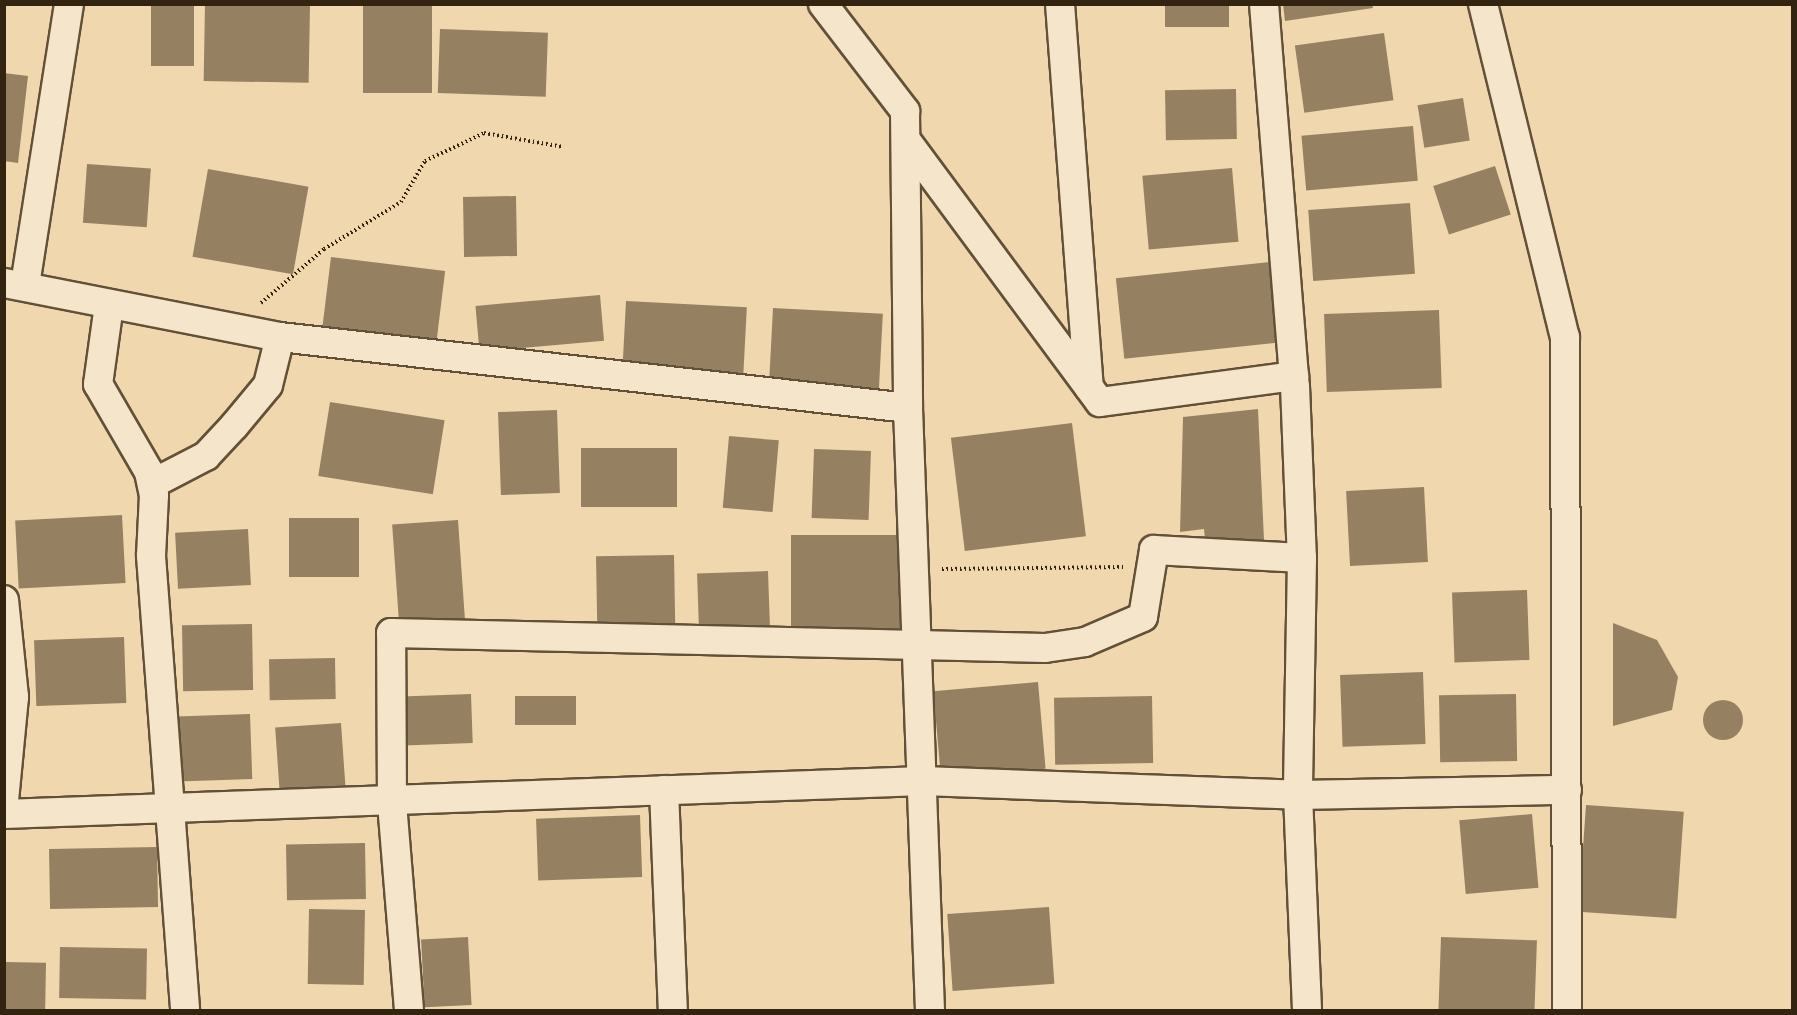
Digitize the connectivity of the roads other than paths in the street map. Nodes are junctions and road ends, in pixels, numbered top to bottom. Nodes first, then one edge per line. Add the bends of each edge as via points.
1 (69, 4) edge
2 (823, 4) edge
3 (1060, 4) edge
4 (1264, 4) edge
5 (1483, 4) edge
6 (906, 140) junction
7 (14, 284) edge
8 (109, 305) junction
9 (280, 337) junction
10 (1294, 376) junction
11 (1089, 387) junction
12 (908, 408) junction
13 (152, 484) junction
14 (1302, 558) junction
15 (4, 600) edge
16 (917, 641) junction
17 (923, 781) junction
18 (1567, 789) junction
19 (664, 790) junction
20 (1298, 795) junction
21 (4, 800) edge
22 (392, 802) junction
23 (167, 807) junction
24 (4, 814) edge
25 (185, 1011) edge
26 (409, 1011) edge
27 (673, 1011) edge
28 (930, 1011) edge
29 (1307, 1011) edge
30 (1567, 1011) edge

1 - 7 street
2 - 6 street via 905,111
3 - 11 street
4 - 10 street
5 - 18 street via 1565,337
6 - 11 street
6 - 12 street
7 - 8 street
8 - 9 street
8 - 13 street via 98,384
9 - 12 street
9 - 13 street via 268,385 234,426 206,456
10 - 11 street via 1100,402
10 - 14 street
12 - 16 street
13 - 23 street via 150,556
14 - 16 street via 1154,549 1143,617 1085,642 1045,648
14 - 20 street
15 - 21 street via 14,697
16 - 17 street
16 - 22 street via 392,633
17 - 19 street
17 - 20 street
17 - 28 street
18 - 20 street
18 - 30 street
19 - 22 street
19 - 27 street
20 - 29 street
22 - 23 street
22 - 26 street
23 - 24 street
23 - 25 street

